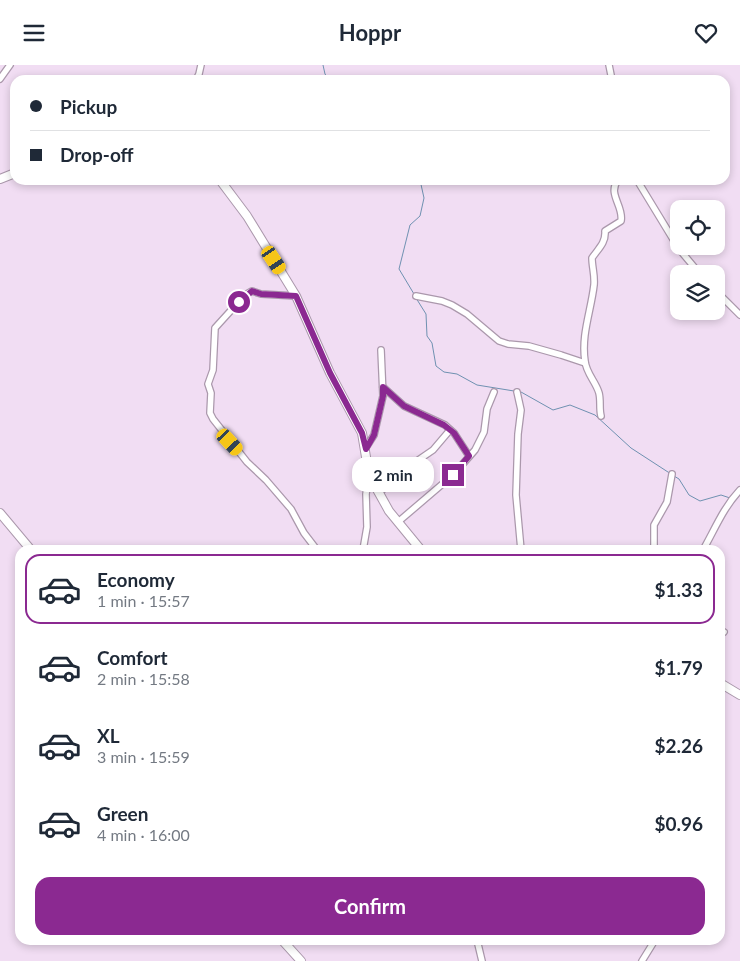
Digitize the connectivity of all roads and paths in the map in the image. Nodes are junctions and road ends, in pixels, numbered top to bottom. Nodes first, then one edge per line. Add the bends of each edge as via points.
1 (10, 65) edge
2 (0, 79) edge
3 (224, 185) edge
4 (616, 185) edge
5 (639, 185) edge
6 (692, 265) edge
7 (296, 296) junction
8 (416, 296) dead end
9 (725, 300) edge
10 (740, 315) edge
11 (380, 350) dead end
12 (585, 363) junction
13 (383, 387) junction
14 (517, 392) dead end
15 (494, 393) dead end
16 (602, 416) dead end
17 (450, 429) junction
18 (366, 449) junction
19 (469, 456) junction
20 (672, 474) dead end
21 (370, 475) junction
22 (378, 492) junction
23 (738, 492) edge
24 (0, 513) edge
25 (398, 522) junction
26 (27, 545) edge
27 (313, 545) edge
28 (364, 545) edge
29 (417, 545) edge
30 (521, 545) edge
31 (654, 545) edge
32 (706, 545) edge
33 (725, 686) edge
34 (740, 695) edge
35 (287, 945) edge
36 (478, 945) edge
37 (652, 945) edge
38 (301, 961) edge
39 (482, 961) edge
40 (642, 961) edge

1 - 2 street
3 - 7 street via 247,216
4 - 12 street via 614,197 622,214 620,221 605,231 605,238 592,258 594,281 585,331
5 - 6 street
7 - 18 street via 330,373 362,433
7 - 27 street via 252,291 217,325 208,384 210,413 247,462 291,509
8 - 12 street via 452,305 499,341 529,346
9 - 10 street
11 - 13 street
12 - 16 street via 599,393
13 - 17 street via 404,406
13 - 18 street via 374,435
14 - 30 street via 521,410 516,495
15 - 19 street via 487,409 484,433
17 - 19 street
17 - 22 street via 433,450 414,463 396,482
18 - 21 street
19 - 25 street via 453,475
20 - 31 street via 667,502 654,525
21 - 22 street
21 - 28 street
22 - 25 street
23 - 32 street
24 - 26 street
25 - 29 street
33 - 34 street
35 - 38 street
36 - 39 street
37 - 40 street

